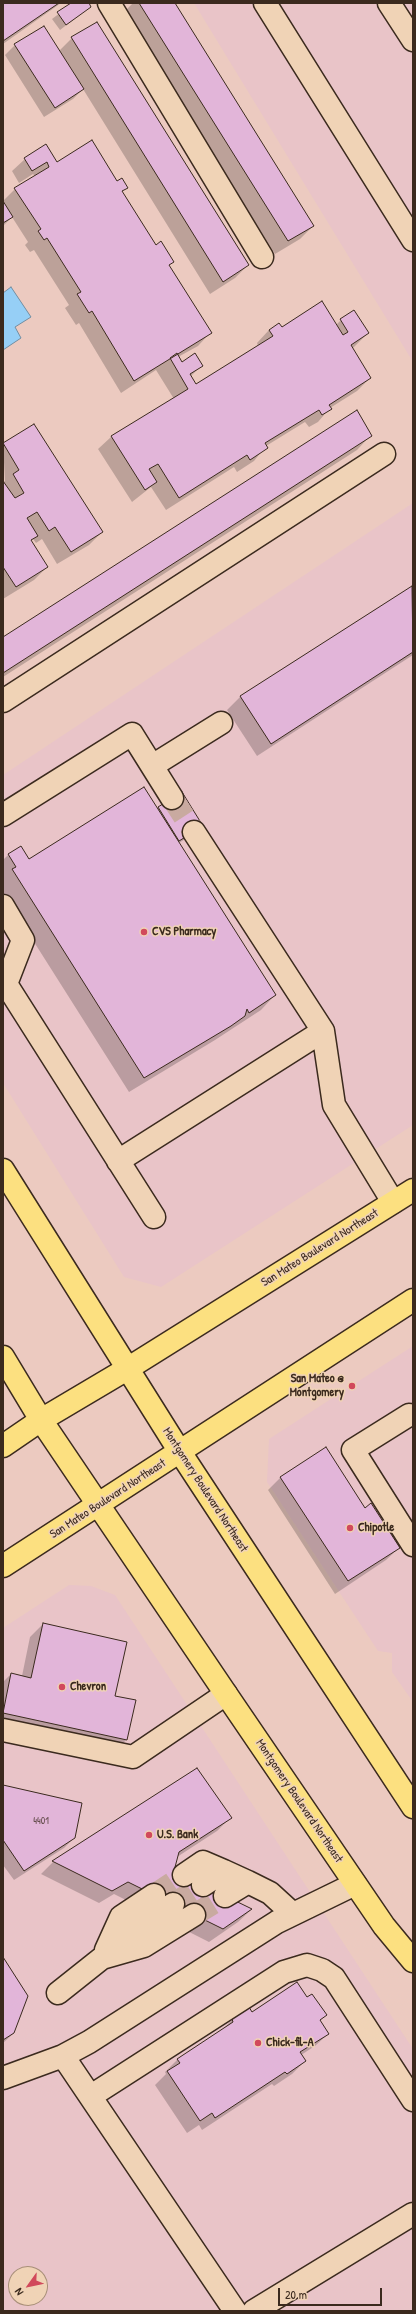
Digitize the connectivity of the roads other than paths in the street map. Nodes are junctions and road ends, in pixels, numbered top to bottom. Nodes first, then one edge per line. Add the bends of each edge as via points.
1 (109, 3) edge
2 (265, 3) edge
3 (389, 3) edge
4 (413, 40) edge
5 (413, 240) edge
6 (262, 257) dead end
7 (384, 454) dead end
8 (3, 701) edge
9 (221, 724) dead end
10 (152, 766) junction
11 (172, 798) tunnel mouth
12 (3, 815) edge
13 (194, 832) tunnel mouth
14 (3, 906) edge
15 (323, 1031) junction
16 (118, 1161) junction
17 (3, 1170) edge
18 (413, 1190) edge
19 (393, 1202) junction
20 (154, 1217) dead end
21 (413, 1300) edge
22 (3, 1357) edge
23 (127, 1369) junction
24 (412, 1417) edge
25 (41, 1420) junction
26 (3, 1446) edge
27 (180, 1452) junction
28 (99, 1505) junction
29 (413, 1546) edge
30 (3, 1566) edge
31 (226, 1694) junction
32 (3, 1730) edge
33 (413, 1806) edge
34 (194, 1880) tunnel mouth
35 (248, 1882) junction
36 (355, 1884) junction
37 (225, 1896) tunnel mouth
38 (163, 1900) tunnel mouth
39 (194, 1914) tunnel mouth
40 (293, 1914) junction
41 (102, 1958) junction
42 (413, 1961) edge
43 (58, 1993) dead end
44 (63, 2056) junction
45 (3, 2078) edge
46 (90, 2096) junction
47 (413, 2100) edge
48 (413, 2214) edge
49 (235, 2311) edge
50 (254, 2311) edge

1 - 6 lane
2 - 5 lane
3 - 4 lane
7 - 8 lane
9 - 10 lane
10 - 11 lane
10 - 12 lane via 132,734
13 - 15 lane
14 - 16 lane via 23,940 6,984
15 - 16 lane
15 - 19 lane via 334,1106
16 - 20 lane
17 - 23 main road, Montgomery Boulevard Northeast
18 - 19 main road, San Mateo Boulevard Northeast
19 - 23 main road, San Mateo Boulevard Northeast
21 - 27 main road, San Mateo Boulevard Northeast
22 - 25 main road, Montgomery Boulevard Northeast
23 - 25 main road, San Mateo Boulevard Northeast
23 - 27 main road, Montgomery Boulevard Northeast
24 - 29 lane via 353,1450
25 - 26 main road, San Mateo Boulevard Northeast
25 - 28 main road, Montgomery Boulevard Northeast
27 - 28 main road, San Mateo Boulevard Northeast
27 - 33 main road, Montgomery Boulevard Northeast
28 - 30 main road, San Mateo Boulevard Northeast
28 - 31 main road, Montgomery Boulevard Northeast
31 - 32 lane via 133,1757
31 - 36 main road, Montgomery Boulevard Northeast
34 - 35 lane via 224,1871
35 - 37 lane
35 - 40 lane via 270,1893
36 - 40 lane
36 - 42 main road, Montgomery Boulevard Northeast via 384,1926
38 - 41 lane via 121,1917
39 - 41 lane via 144,1946
40 - 44 lane via 276,1922
41 - 43 lane
44 - 45 lane
44 - 46 lane
46 - 47 lane via 284,1972 307,1965 322,1970 334,1978
46 - 49 lane
48 - 50 lane

